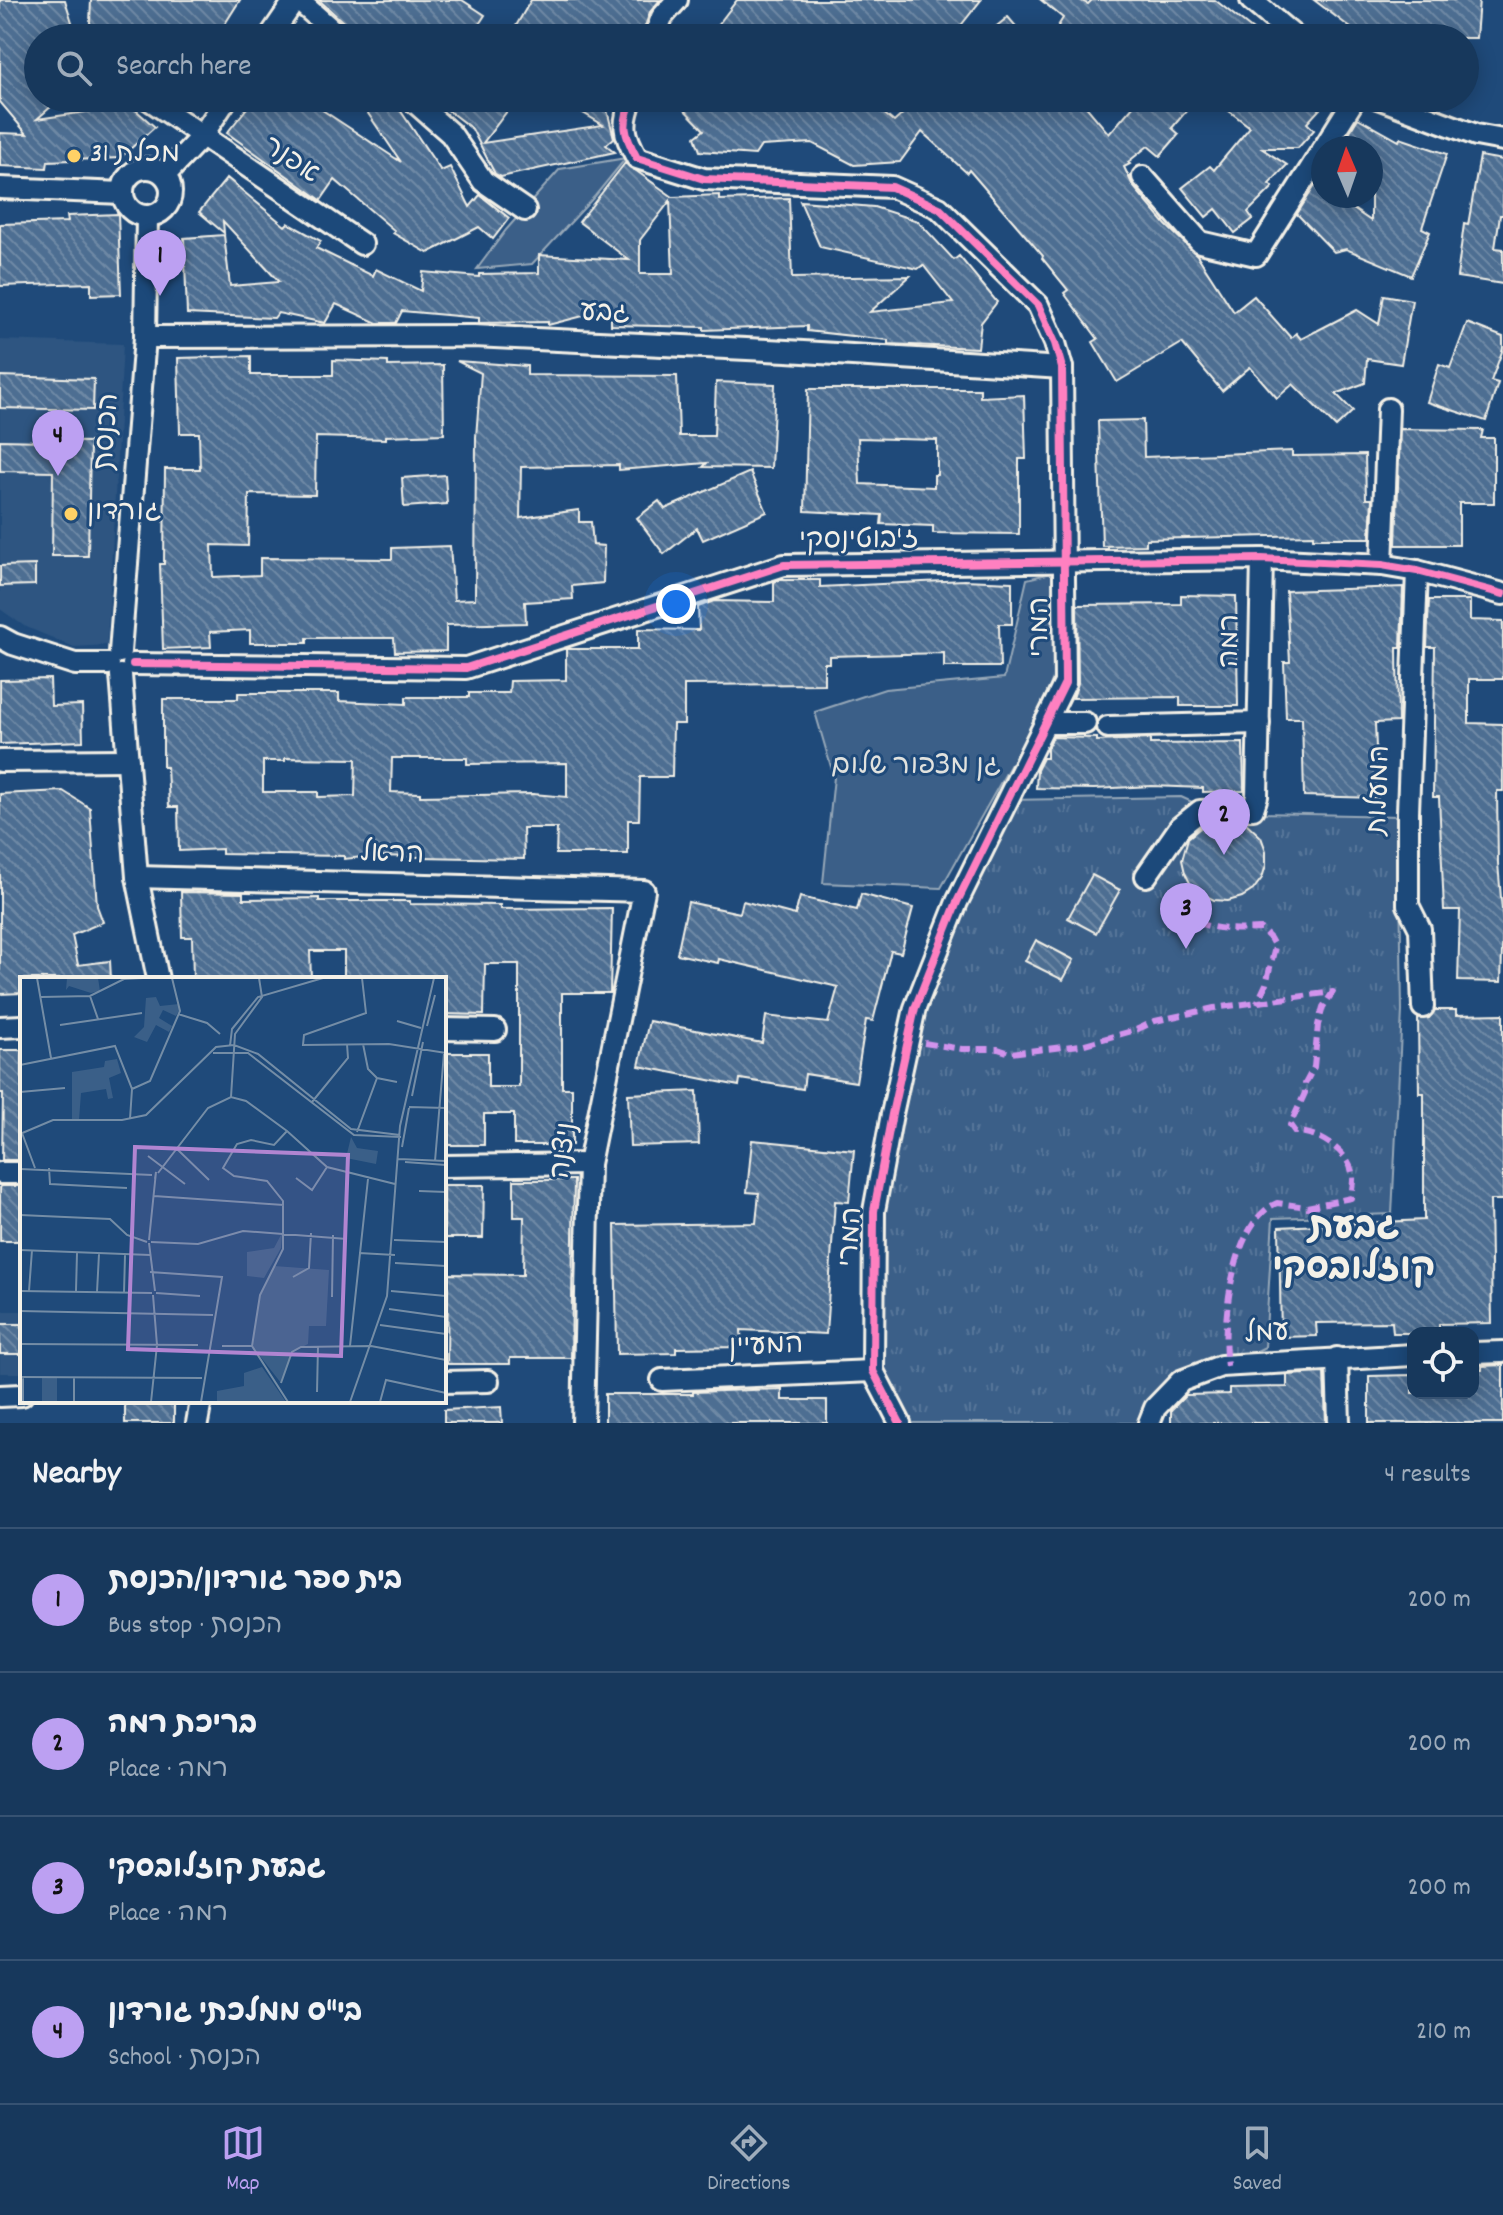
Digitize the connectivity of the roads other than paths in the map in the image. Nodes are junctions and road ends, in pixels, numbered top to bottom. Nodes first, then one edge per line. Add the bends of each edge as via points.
1 (296, 0) edge
2 (677, 0) edge
3 (1251, 0) edge
4 (279, 24) edge
5 (324, 24) edge
6 (659, 24) edge
7 (1279, 24) edge
8 (167, 112) edge
9 (218, 112) edge
10 (426, 112) edge
11 (627, 112) edge
12 (1346, 112) edge
13 (1415, 112) edge
14 (202, 136) junction
15 (1331, 136) edge
16 (1503, 140) edge
17 (1311, 167) edge
18 (165, 175) junction
19 (1143, 177) dead end
20 (0, 188) edge
21 (123, 193) junction
22 (525, 210) dead end
23 (147, 216) junction
24 (362, 244) dead end
25 (145, 337) junction
26 (1062, 368) junction
27 (1388, 409) dead end
28 (1262, 559) junction
29 (1064, 561) junction
30 (1382, 565) junction
31 (1417, 571) junction
32 (1503, 594) edge
33 (0, 637) edge
34 (121, 664) junction
35 (1045, 723) junction
36 (1085, 723) dead end
37 (1259, 723) junction
38 (1108, 727) dead end
39 (128, 760) junction
40 (0, 761) edge
41 (1146, 876) dead end
42 (137, 877) junction
43 (644, 891) joint
44 (158, 977) edge
45 (1423, 1007) dead end
46 (20, 1026) edge
47 (0, 1027) edge
48 (446, 1029) edge
49 (495, 1030) dead end
50 (589, 1164) junction
51 (446, 1166) edge
52 (1503, 1352) edge
53 (1479, 1353) edge
54 (1407, 1355) edge
55 (1337, 1358) junction
56 (873, 1371) junction
57 (662, 1380) dead end
58 (488, 1381) dead end
59 (446, 1382) edge
60 (20, 1395) edge
61 (0, 1396) edge
62 (201, 1403) edge
63 (197, 1423) edge
64 (583, 1423) edge
65 (900, 1423) edge
66 (1149, 1423) edge
67 (1339, 1423) edge

1 - 4 street
1 - 5 street
2 - 6 street
3 - 7 street
8 - 14 street, אפנר
9 - 14 street
10 - 22 street via 451,134 483,181
11 - 26 street, המרי via 623,122 637,158 704,179 892,187 939,208 1038,305
12 - 15 street
13 - 16 street
14 - 18 street
14 - 24 street, אפנר
17 - 19 street via 1256,255 1200,242
18 - 21 street via 141,168 129,176
18 - 23 street via 171,186 169,203
20 - 21 street
21 - 23 street via 129,208
23 - 25 street, הכנסת
25 - 26 street, גבע via 474,336
25 - 34 street, הכנסת
26 - 29 street, המרי
27 - 30 street
28 - 29 street, ז'בוטינסקי
28 - 30 street, ז'בוטינסקי
28 - 37 street, רמה
29 - 34 street, ז'בוטינסקי via 784,565 466,668
29 - 35 street, המרי via 1065,683
30 - 31 street, ז'בוטינסקי
31 - 32 street, ז'בוטינסקי
31 - 45 street, המעלות via 1408,905 1420,929
33 - 34 street, ז'בוטינסקי via 75,664
34 - 39 street, הכנסת
35 - 36 street
35 - 56 street, המרי via 957,902 915,1008 874,1211
37 - 38 street
37 - 41 street, רמה via 1253,809 1200,811 1180,827
39 - 40 street
39 - 42 street, הכנסת
42 - 43 street, הראל
42 - 44 street, הכנסת
43 - 50 street, ניצנה
46 - 47 street
48 - 49 street
50 - 51 street
50 - 64 street, ניצנה
52 - 53 street
54 - 55 street, עמל
55 - 66 street, עמל via 1221,1366 1181,1381 1155,1408
55 - 67 street
56 - 57 street, המעיין
56 - 65 street, המרי
58 - 59 street
60 - 61 street
62 - 63 street

